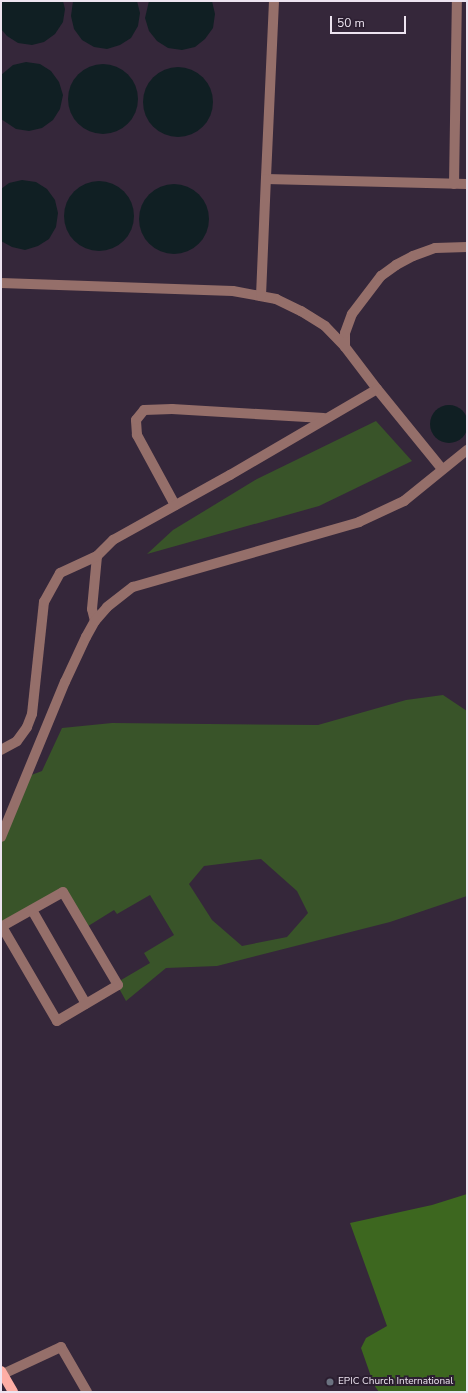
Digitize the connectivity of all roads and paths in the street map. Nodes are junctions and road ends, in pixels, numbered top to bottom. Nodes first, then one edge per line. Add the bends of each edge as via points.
1 (274, 1) edge
2 (456, 1) edge
3 (266, 179) junction
4 (454, 184) junction
5 (467, 184) edge
6 (467, 247) edge
7 (1, 283) edge
8 (261, 296) junction
9 (345, 347) junction
10 (377, 389) junction
11 (324, 418) junction
12 (467, 450) edge
13 (442, 469) junction
14 (174, 505) junction
15 (97, 556) junction
16 (95, 621) junction
17 (1, 750) edge
18 (1, 838) edge
19 (32, 910) junction
20 (1, 927) edge
21 (86, 1004) junction
22 (2, 1372) edge
23 (13, 1392) edge
24 (87, 1392) edge

1 - 3 lane
2 - 4 lane
3 - 4 lane
3 - 8 lane
4 - 5 lane
6 - 9 lane via 435,248 413,256 382,276 352,314 345,333
7 - 8 lane via 233,291
8 - 9 lane via 276,298 301,311 325,326
9 - 10 lane
10 - 11 lane
10 - 13 lane
11 - 14 lane via 230,475
11 - 14 lane via 172,409 144,410 136,420 137,434
12 - 13 lane
13 - 16 lane via 404,501 359,522 133,587 107,607
14 - 15 lane via 113,540
15 - 16 lane via 92,609
15 - 17 lane via 60,573 44,602 32,714 27,728 17,741
16 - 18 lane via 65,682
19 - 20 lane
19 - 21 lane
19 - 21 lane via 63,892 118,985
20 - 21 lane via 57,1021
22 - 23 main road
22 - 24 lane via 61,1347

